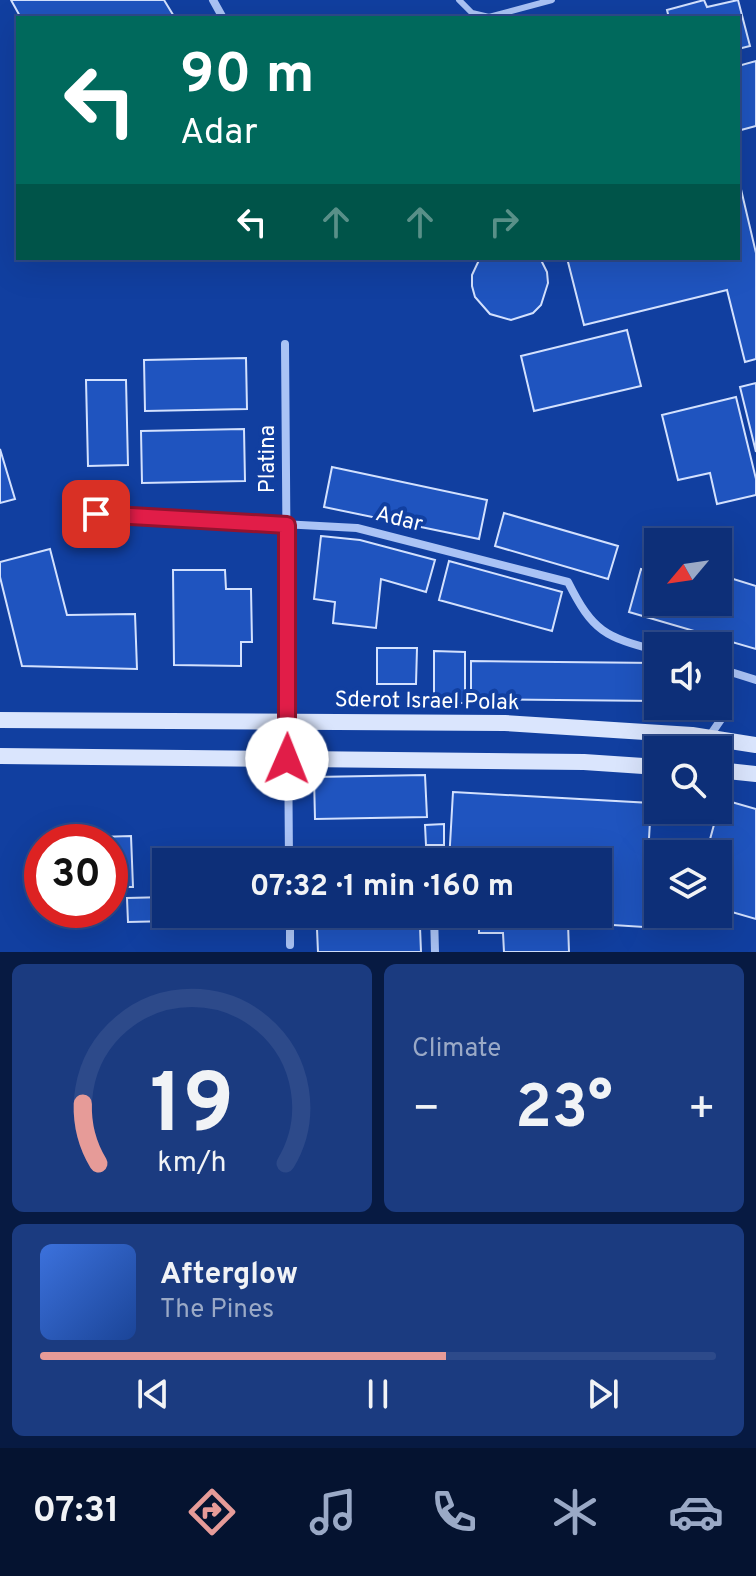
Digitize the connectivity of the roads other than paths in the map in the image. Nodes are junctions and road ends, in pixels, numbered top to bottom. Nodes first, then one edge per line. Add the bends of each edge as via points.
1 (459, 0) edge
2 (552, 0) edge
3 (485, 16) edge
4 (493, 16) edge
5 (285, 344) dead end
6 (96, 514) dead end
7 (287, 525) junction
8 (644, 647) edge
9 (732, 672) edge
10 (756, 680) edge
11 (0, 720) edge
12 (288, 723) junction
13 (694, 736) edge
14 (732, 741) edge
15 (756, 745) edge
16 (0, 756) edge
17 (287, 759) junction
18 (644, 766) edge
19 (732, 771) edge
20 (756, 774) edge
21 (289, 848) edge
22 (290, 928) edge
23 (434, 928) edge
24 (290, 945) dead end
25 (435, 952) edge

1 - 3 lane via 472,13
2 - 4 lane
5 - 7 street, Platina
6 - 7 street, Adar
7 - 8 street, Adar via 357,528 568,582 601,631
7 - 12 street, Platina
9 - 10 street
11 - 12 street, Sderot Israel Polak
12 - 13 street, Sderot Israel Polak via 505,723
12 - 17 street, Platina
14 - 15 street, Sderot Israel Polak
16 - 17 street
17 - 18 street
17 - 21 street, Platina
19 - 20 street
22 - 24 street
23 - 25 street

